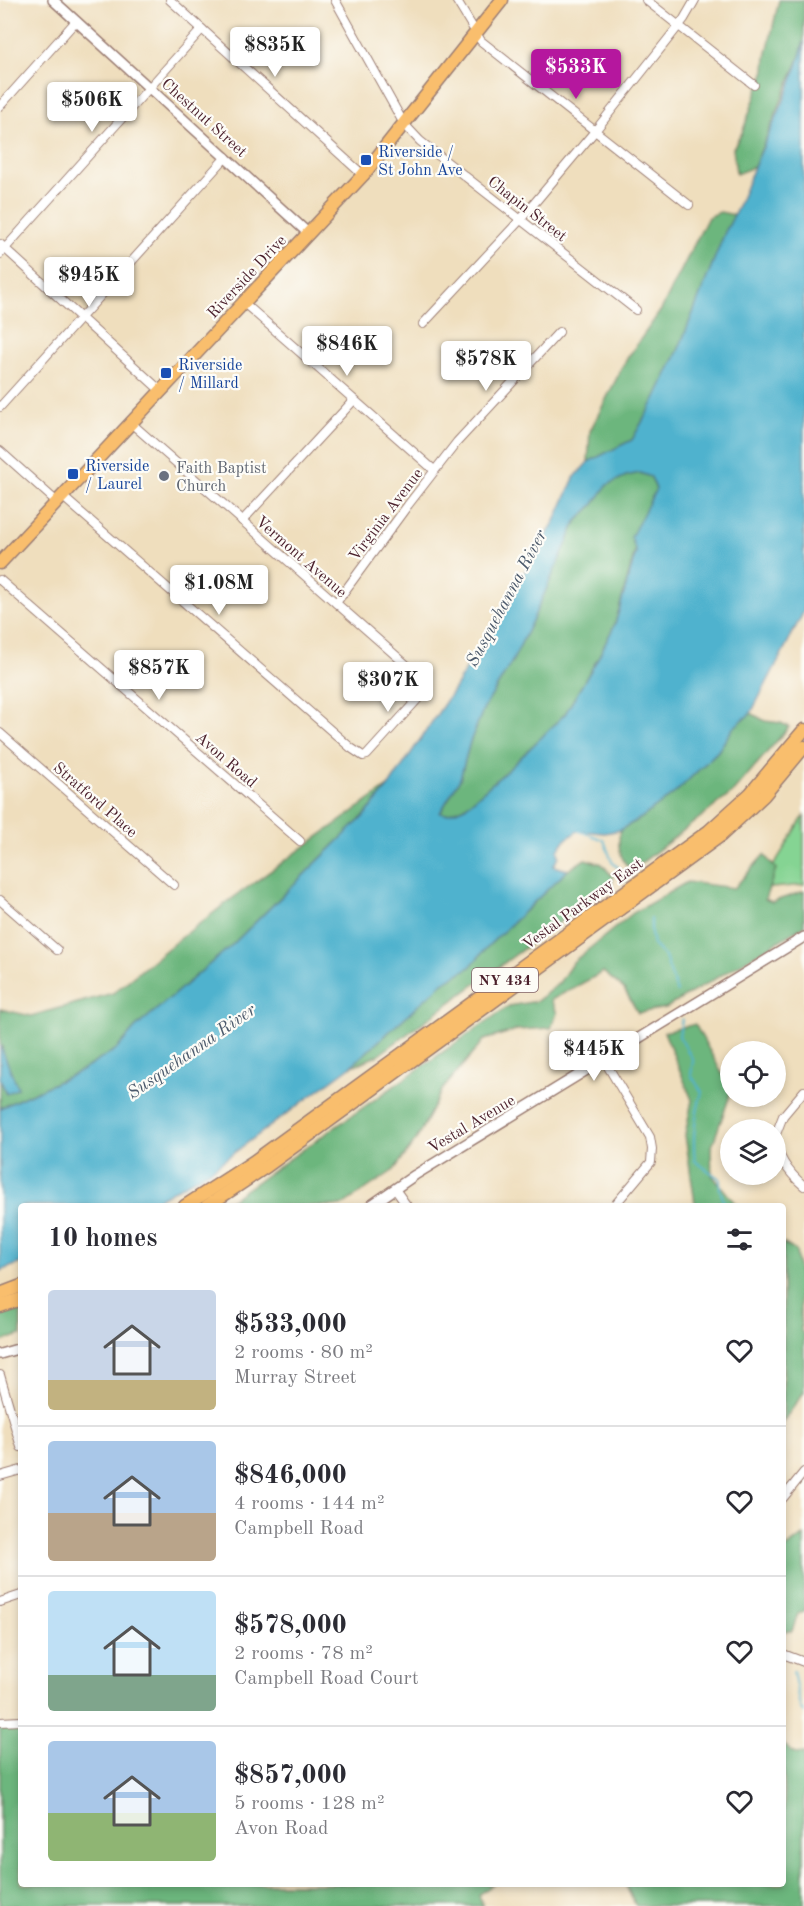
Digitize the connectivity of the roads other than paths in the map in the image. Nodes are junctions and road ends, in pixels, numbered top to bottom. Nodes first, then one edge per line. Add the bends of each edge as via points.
1 (52, 0) edge
2 (335, 0) edge
3 (456, 0) edge
4 (502, 0) edge
5 (646, 0) edge
6 (695, 0) edge
7 (175, 1) edge
8 (76, 21) junction
9 (677, 25) junction
10 (202, 29) junction
11 (475, 33) junction
12 (754, 85) dead end
13 (150, 87) junction
14 (0, 106) edge
15 (404, 124) junction
16 (595, 131) junction
17 (226, 157) junction
18 (363, 175) junction
19 (689, 205) dead end
20 (521, 219) junction
21 (309, 234) junction
22 (2, 249) edge
23 (244, 303) junction
24 (636, 310) dead end
25 (81, 318) junction
26 (423, 324) dead end
27 (560, 332) dead end
28 (161, 391) junction
29 (354, 400) junction
30 (0, 407) edge
31 (131, 423) junction
32 (0, 451) edge
33 (434, 470) junction
34 (60, 499) junction
35 (242, 521) junction
36 (0, 562) edge
37 (0, 579) edge
38 (336, 603) junction
39 (804, 730) edge
40 (0, 733) edge
41 (804, 747) edge
42 (300, 841) dead end
43 (174, 885) dead end
44 (0, 900) edge
45 (803, 940) edge
46 (57, 950) dead end
47 (604, 1060) junction
48 (804, 1091) edge
49 (782, 1119) edge
50 (786, 1167) edge
51 (804, 1186) edge
52 (395, 1189) junction
53 (190, 1203) edge
54 (211, 1203) edge
55 (374, 1203) edge
56 (405, 1203) edge
57 (617, 1203) edge
58 (18, 1287) edge
59 (0, 1294) edge
60 (18, 1300) edge
61 (0, 1306) edge
62 (18, 1349) edge
63 (0, 1354) edge
64 (0, 1375) edge
65 (18, 1438) edge
66 (18, 1471) edge
67 (804, 1472) edge
68 (0, 1476) edge
69 (786, 1494) edge
70 (18, 1596) edge
71 (0, 1602) edge
72 (786, 1655) edge
73 (804, 1662) edge
74 (18, 1721) edge
75 (0, 1722) edge

1 - 8 street, Chestnut Street
2 - 15 street, Chapin Street
3 - 11 street
4 - 11 main road, Riverside Drive
5 - 9 street
6 - 9 street
7 - 10 street
8 - 13 street, Chestnut Street
8 - 14 street
9 - 12 street
9 - 16 street
10 - 13 street
10 - 18 street
11 - 15 main road, Riverside Drive
11 - 16 street
13 - 17 street, Chestnut Street
13 - 22 street
15 - 18 main road, Riverside Drive
15 - 20 street, Chapin Street via 420,141
16 - 19 street
16 - 20 street
17 - 21 street, Chestnut Street
17 - 25 street
18 - 21 main road, Riverside Drive
20 - 24 street, Chapin Street
20 - 26 street
21 - 23 main road, Riverside Drive
22 - 25 street
23 - 28 main road, Riverside Drive
23 - 29 street
25 - 28 street
25 - 30 street
27 - 33 street, Virginia Avenue
28 - 31 main road, Riverside Drive
29 - 33 street
29 - 35 street
31 - 34 main road, Riverside Drive
31 - 35 street, Vermont Avenue
32 - 34 street
33 - 38 street, Virginia Avenue
34 - 36 main road, Riverside Drive
34 - 38 street, Vermont Avenue via 363,756 427,686 422,677
35 - 38 street, Vermont Avenue
37 - 42 street, Avon Road
39 - 53 main road, Vestal Parkway East / NY 434 via 750,794 708,831 254,1162
40 - 43 street, Stratford Place
41 - 54 main road, Vestal Parkway East / NY 434 via 764,795 720,836
44 - 46 street
45 - 47 street, Vestal Avenue
47 - 52 street, Vestal Avenue
47 - 57 street via 650,1137 652,1149 651,1162
48 - 49 street
50 - 51 street
52 - 55 street, Vestal Avenue
52 - 56 street
58 - 59 main road
60 - 61 main road
62 - 63 street
64 - 65 street
66 - 68 street
67 - 69 street
70 - 71 street
72 - 73 street
74 - 75 street

